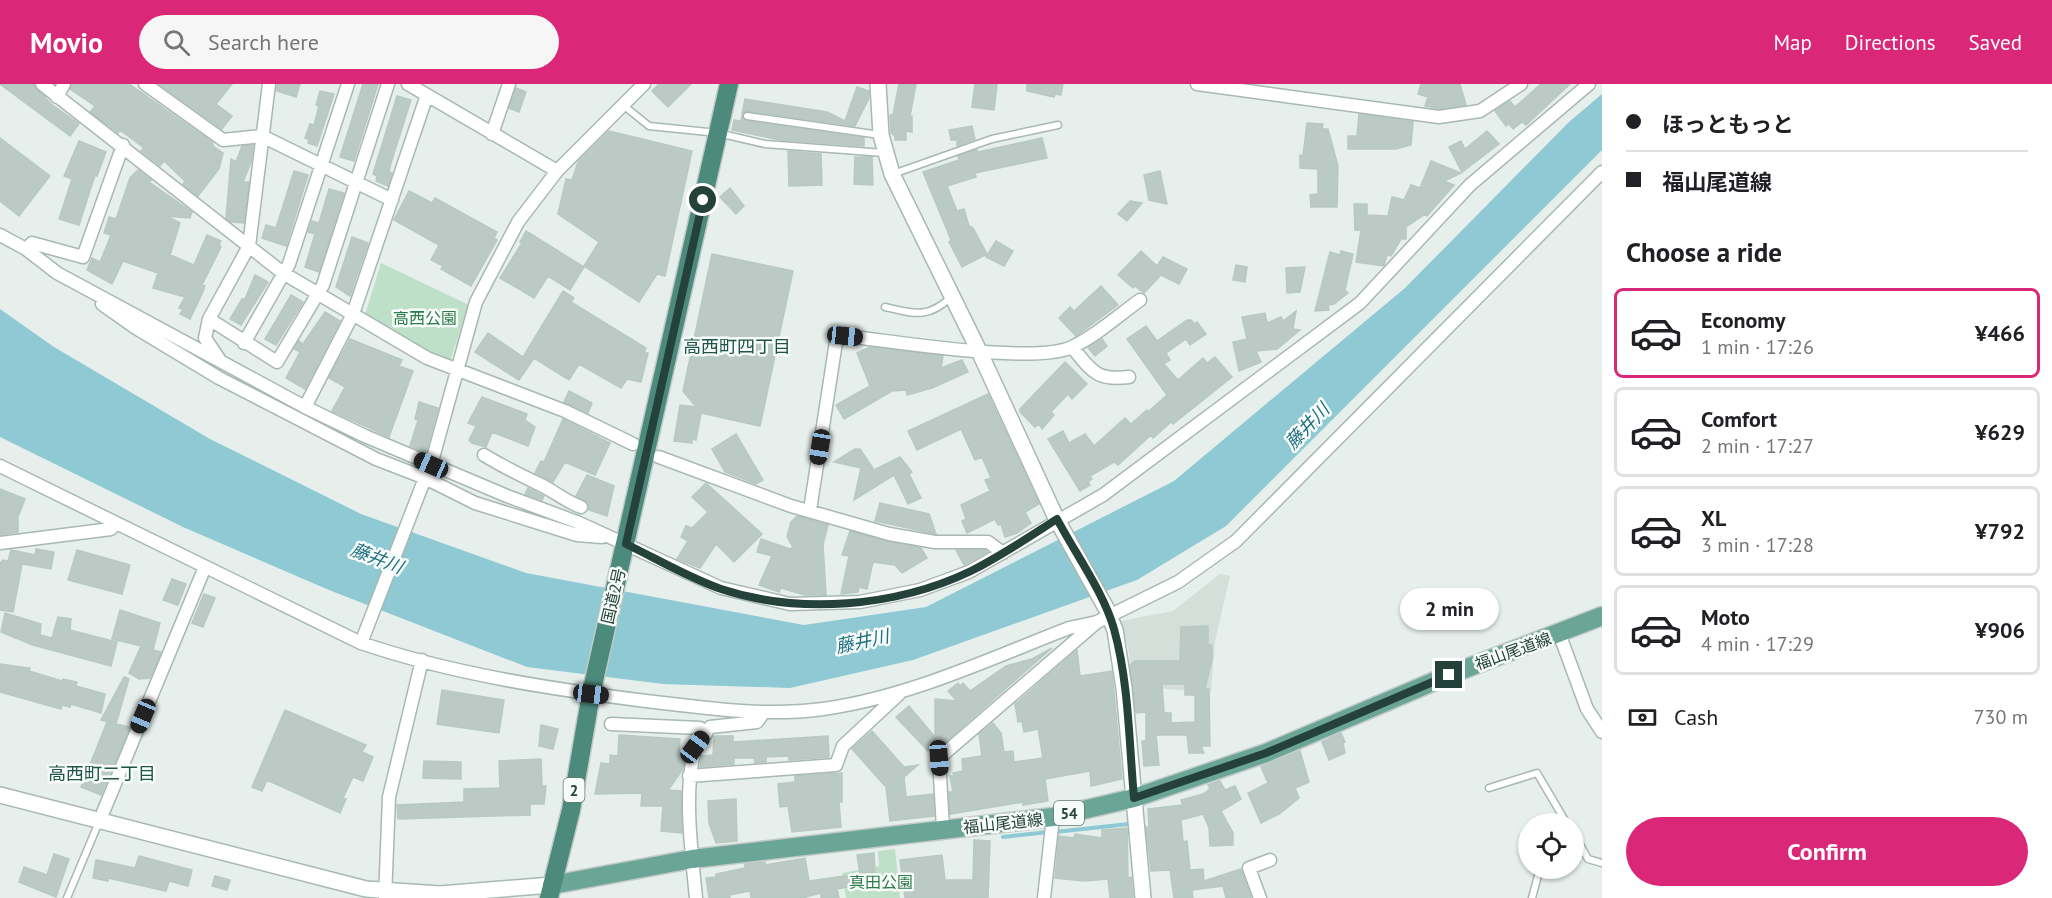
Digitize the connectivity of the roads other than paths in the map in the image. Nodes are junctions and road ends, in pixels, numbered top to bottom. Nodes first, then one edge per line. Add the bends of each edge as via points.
1 (42, 84) edge
2 (64, 84) edge
3 (145, 84) edge
4 (269, 84) edge
5 (348, 84) edge
6 (388, 84) edge
7 (408, 84) edge
8 (509, 84) edge
9 (644, 84) edge
10 (729, 84) edge
11 (878, 84) edge
12 (1197, 84) edge
13 (1521, 84) edge
14 (1589, 84) edge
15 (427, 95) junction
16 (57, 97) junction
17 (623, 105) junction
18 (747, 116) dead end
19 (1058, 125) dead end
20 (718, 133) junction
21 (492, 134) junction
22 (881, 135) junction
23 (262, 136) junction
24 (123, 145) junction
25 (885, 153) junction
26 (323, 164) junction
27 (557, 171) junction
28 (1602, 172) edge
29 (892, 174) junction
30 (355, 181) junction
31 (392, 200) junction
32 (0, 235) edge
33 (249, 246) junction
34 (26, 249) junction
35 (57, 273) junction
36 (282, 273) junction
37 (318, 293) junction
38 (952, 295) junction
39 (1140, 300) dead end
40 (885, 307) dead end
41 (353, 314) junction
42 (209, 319) junction
43 (244, 343) junction
44 (1072, 347) junction
45 (979, 351) junction
46 (220, 361) junction
47 (456, 370) junction
48 (1129, 377) dead end
49 (219, 378) junction
50 (305, 406) junction
51 (633, 444) dead end
52 (484, 455) dead end
53 (659, 457) dead end
54 (431, 465) junction
55 (0, 466) edge
56 (425, 478) junction
57 (562, 500) junction
58 (581, 507) dead end
59 (810, 510) junction
60 (559, 516) junction
61 (114, 524) junction
62 (1060, 524) junction
63 (608, 537) junction
64 (0, 543) edge
65 (624, 551) junction
66 (1003, 554) junction
67 (205, 567) junction
68 (1104, 615) junction
69 (1602, 616) edge
70 (1559, 633) junction
71 (361, 643) junction
72 (422, 660) junction
73 (591, 694) junction
74 (886, 701) junction
75 (764, 712) junction
76 (611, 724) dead end
77 (1602, 732) edge
78 (705, 734) junction
79 (689, 776) junction
80 (1489, 788) dead end
81 (0, 795) edge
82 (1134, 798) junction
83 (1561, 813) edge
84 (1053, 817) junction
85 (99, 822) junction
86 (944, 829) junction
87 (1584, 852) edge
88 (692, 859) junction
89 (1270, 860) dead end
90 (1602, 863) edge
91 (1537, 879) edge
92 (550, 892) edge
93 (385, 894) edge
94 (68, 898) edge
95 (696, 898) edge
96 (1044, 898) edge
97 (1143, 898) edge
98 (1260, 898) edge
99 (1532, 898) edge

1 - 16 street
2 - 16 street
3 - 23 street via 223,140
4 - 23 street
5 - 26 street
6 - 30 street
7 - 15 street
8 - 21 street
9 - 17 street
10 - 20 highway, 国道2号 / 2
11 - 22 street
12 - 13 street via 1439,117 1480,111
14 - 62 street via 1470,185 1360,303
15 - 21 street
15 - 31 street
16 - 24 street
17 - 20 lane via 650,126
17 - 27 street
18 - 22 lane
19 - 29 lane via 992,139
20 - 25 lane via 765,144
20 - 65 highway, 国道2号 / 2
21 - 27 street
22 - 25 street
23 - 26 street
23 - 33 street
24 - 33 street
24 - 34 street via 83,257 32,243
25 - 29 street
26 - 30 street
26 - 36 street via 289,264
27 - 47 street via 518,222 476,302
28 - 68 street via 1236,541 1178,582
29 - 38 street
30 - 31 street
30 - 37 street
31 - 41 street
32 - 34 street
33 - 36 street
33 - 42 street
34 - 35 street
35 - 46 street
35 - 49 street via 136,328
36 - 37 street
36 - 43 street
37 - 41 street
37 - 43 street via 277,362
38 - 40 lane via 940,308 919,315
38 - 45 street
39 - 44 street
41 - 47 street via 427,358
41 - 50 street
42 - 43 street
42 - 46 street via 205,338
44 - 45 street via 1048,354
44 - 48 street via 1092,370 1109,379
45 - 59 street via 845,336 836,342
45 - 62 street
46 - 49 street
46 - 50 street
47 - 51 street via 565,411
47 - 54 street
49 - 56 street via 376,459
50 - 54 street
52 - 57 street
53 - 59 street
54 - 60 street
55 - 61 street
56 - 63 street via 475,503 577,535
56 - 71 street
57 - 58 street
57 - 60 street
59 - 66 street via 889,534 935,542 988,542
60 - 63 street
61 - 64 street via 111,529
61 - 67 street
62 - 66 street
62 - 68 street
63 - 65 street
65 - 66 street via 721,588 790,604 860,602 920,590
65 - 73 highway, 国道2号 / 2
67 - 71 street
67 - 85 street
68 - 74 street
68 - 82 street via 1114,630 1124,688
68 - 86 street via 939,758
69 - 70 main road, 福山尾道線 / 54
70 - 77 street via 1587,710
70 - 82 main road, 福山尾道線 / 54 via 1266,753
71 - 72 street
72 - 73 street
72 - 93 street via 389,797
73 - 75 street via 717,711
73 - 92 highway, 国道2号 / 2 via 571,810
74 - 75 street
74 - 79 street via 843,746 836,765
75 - 78 street via 757,722 711,727
76 - 78 street via 700,728
78 - 79 street via 695,747
79 - 88 street
80 - 83 lane via 1537,773
81 - 85 street
82 - 84 main road, 福山尾道線 / 54
82 - 97 street
84 - 86 main road, 福山尾道線 / 54
84 - 96 street
85 - 93 street
85 - 94 lane
86 - 88 main road, 福山尾道線 / 54
87 - 90 lane via 1588,859
88 - 92 main road, 福山尾道線 / 54
88 - 95 street
89 - 98 street via 1249,868
91 - 99 lane
92 - 93 street

